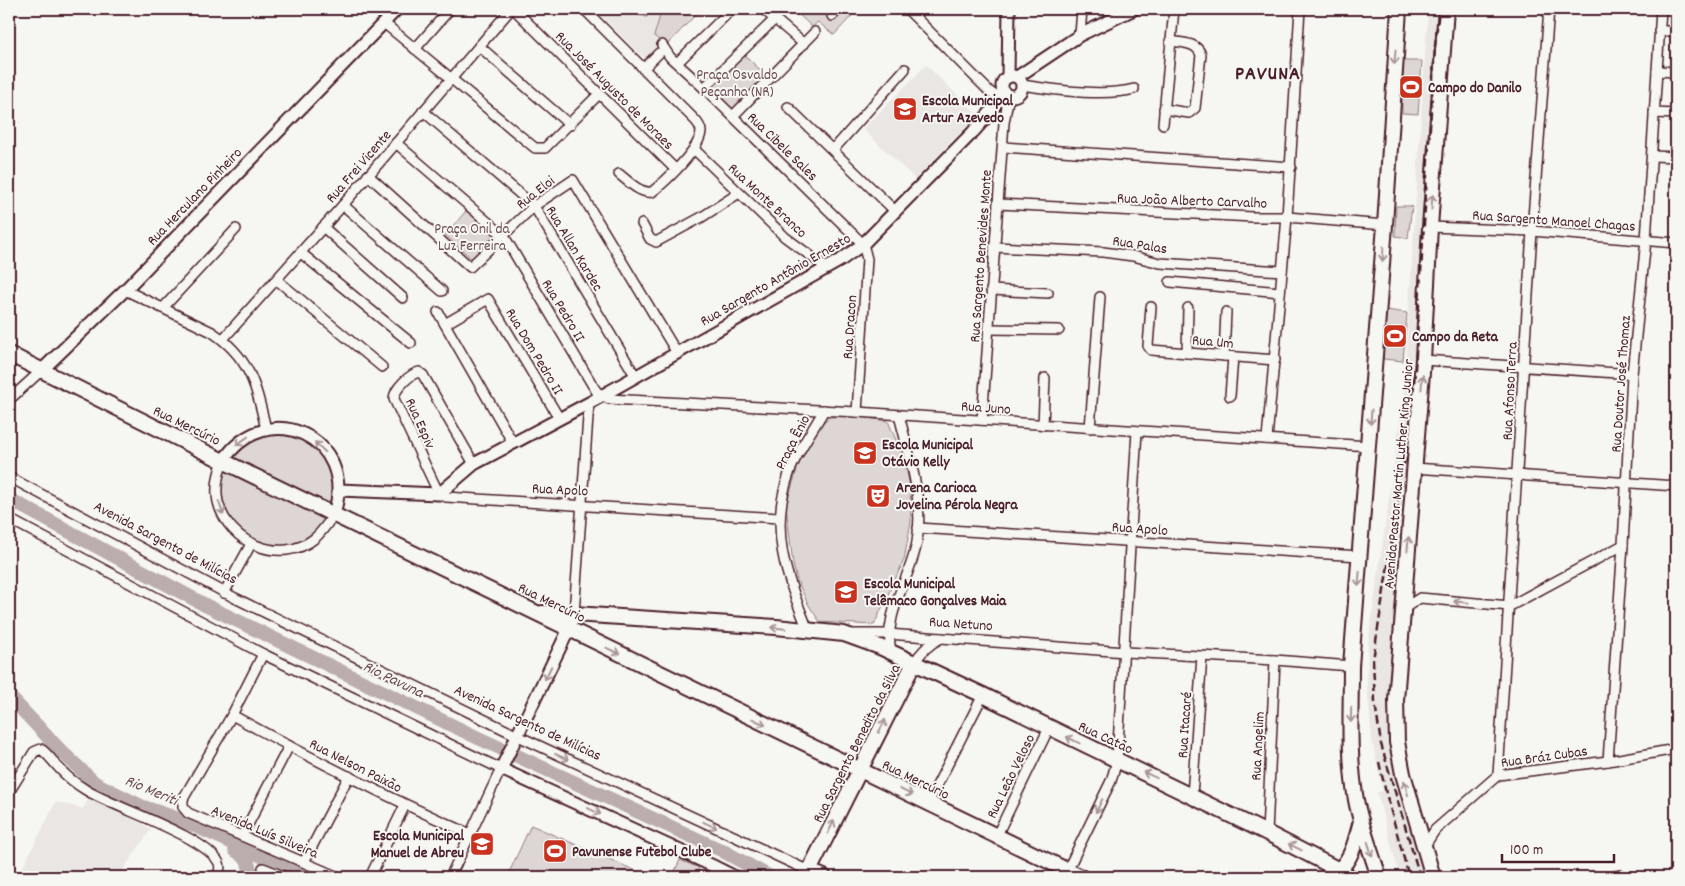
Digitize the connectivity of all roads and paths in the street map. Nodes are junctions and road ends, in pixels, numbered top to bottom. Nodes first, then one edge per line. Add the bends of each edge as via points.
1 (397, 9) edge
2 (450, 9) edge
3 (513, 9) edge
4 (584, 9) edge
5 (732, 9) edge
6 (763, 9) edge
7 (838, 9) edge
8 (908, 9) edge
9 (1009, 9) edge
10 (1082, 9) edge
11 (1134, 9) edge
12 (1174, 9) edge
13 (1300, 9) edge
14 (1399, 9) edge
15 (1446, 9) edge
16 (1549, 9) edge
17 (1661, 9) edge
18 (832, 16) dead end
19 (775, 19) junction
20 (384, 23) junction
21 (1659, 31) junction
22 (815, 32) dead end
23 (1676, 32) edge
24 (1080, 35) junction
25 (1170, 41) junction
26 (804, 44) junction
27 (479, 46) junction
28 (416, 48) junction
29 (677, 63) junction
30 (644, 69) junction
31 (905, 69) dead end
32 (1657, 71) junction
33 (1676, 72) edge
34 (451, 78) junction
35 (1016, 80) junction
36 (704, 88) junction
37 (1134, 89) dead end
38 (599, 94) junction
39 (1005, 97) junction
40 (788, 107) dead end
41 (1164, 109) junction
42 (423, 111) junction
43 (1654, 113) junction
44 (1676, 114) edge
45 (733, 116) junction
46 (1163, 124) dead end
47 (570, 125) junction
48 (396, 144) junction
49 (1003, 147) junction
50 (694, 149) junction
51 (833, 150) junction
52 (1652, 156) junction
53 (1676, 157) edge
54 (1291, 167) junction
55 (675, 169) junction
56 (619, 174) dead end
57 (368, 175) junction
58 (739, 193) junction
59 (998, 204) junction
60 (343, 205) junction
61 (534, 206) junction
62 (895, 211) junction
63 (1287, 217) junction
64 (642, 224) dead end
65 (1385, 225) junction
66 (1430, 226) junction
67 (324, 227) junction
68 (236, 229) dead end
69 (1532, 231) junction
70 (504, 236) junction
71 (1646, 240) junction
72 (1676, 243) edge
73 (863, 244) junction
74 (994, 247) junction
75 (301, 253) junction
76 (827, 268) junction
77 (1282, 271) junction
78 (277, 280) junction
79 (1170, 282) dead end
80 (125, 290) junction
81 (442, 290) dead end
82 (991, 290) junction
83 (1280, 292) junction
84 (1048, 293) dead end
85 (1100, 297) dead end
86 (403, 298) dead end
87 (1151, 307) dead end
88 (163, 308) junction
89 (1188, 308) dead end
90 (438, 312) dead end
91 (1226, 312) dead end
92 (445, 324) junction
93 (989, 329) junction
94 (1059, 330) dead end
95 (223, 339) junction
96 (411, 343) dead end
97 (677, 353) junction
98 (1187, 353) junction
99 (9, 354) edge
100 (1229, 357) junction
101 (1275, 360) junction
102 (1423, 360) junction
103 (382, 367) dead end
104 (1525, 367) junction
105 (42, 370) junction
106 (1632, 374) junction
107 (636, 377) junction
108 (1045, 378) dead end
109 (602, 396) junction
110 (1230, 396) dead end
111 (9, 400) edge
112 (589, 404) junction
113 (824, 410) junction
114 (857, 412) junction
115 (899, 415) junction
116 (559, 418) junction
117 (982, 420) junction
118 (1043, 425) junction
119 (1090, 428) junction
120 (266, 429) junction
121 (1137, 432) junction
122 (1267, 439) junction
123 (513, 443) junction
124 (1369, 446) junction
125 (223, 461) junction
126 (474, 464) junction
127 (1414, 468) junction
128 (1518, 476) junction
129 (9, 477) edge
130 (1627, 482) junction
131 (1676, 486) edge
132 (339, 490) junction
133 (439, 494) junction
134 (581, 505) junction
135 (334, 514) junction
136 (779, 518) junction
137 (9, 519) edge
138 (918, 528) junction
139 (1132, 542) junction
140 (251, 544) junction
141 (1623, 545) junction
142 (1360, 556) junction
143 (224, 592) junction
144 (1404, 592) junction
145 (1420, 598) junction
146 (1510, 606) junction
147 (1403, 609) junction
148 (538, 613) junction
149 (574, 614) junction
150 (607, 616) junction
151 (569, 629) junction
152 (808, 630) junction
153 (844, 634) junction
154 (888, 634) junction
155 (941, 638) junction
156 (593, 641) junction
157 (891, 652) junction
158 (1125, 652) junction
159 (263, 654) junction
160 (1202, 656) junction
161 (1274, 660) junction
162 (914, 663) junction
163 (1351, 666) junction
164 (983, 695) junction
165 (232, 715) junction
166 (1049, 728) junction
167 (517, 738) junction
168 (289, 746) junction
169 (1676, 749) edge
170 (1117, 761) junction
171 (1608, 761) junction
172 (503, 766) junction
173 (859, 770) junction
174 (1498, 775) junction
175 (349, 776) junction
176 (9, 792) edge
177 (1192, 796) junction
178 (928, 803) junction
179 (405, 805) junction
180 (1361, 820) junction
181 (1267, 833) junction
182 (470, 834) junction
183 (242, 836) junction
184 (996, 837) junction
185 (1422, 841) junction
186 (304, 862) junction
187 (264, 868) dead end
188 (810, 871) junction
189 (1344, 873) edge
190 (1066, 874) edge
191 (217, 877) edge
192 (286, 877) edge
193 (338, 877) edge
194 (370, 877) edge
195 (450, 877) edge
196 (735, 877) edge
197 (824, 877) edge
198 (1081, 877) edge
199 (1379, 877) edge
200 (1433, 877) edge

1 - 20 street, Rua Herculano Pinheiro
2 - 28 street
3 - 27 street, Rua Frei Vicente
3 - 38 street, Rua José Augusto de Moraes
4 - 30 street
5 - 29 street
6 - 19 street
7 - 18 street
8 - 39 street via 990,92
9 - 35 street
10 - 24 street
11 - 24 street
12 - 25 street
13 - 54 street
14 -> 65 main road, Avenida Pastor Martin Luther King Junior
66 -> 15 main road, Avenida Pastor Martin Luther King Junior
16 - 69 street, Rua Afonso Terra
17 - 21 street, Rua Doutor José Thomaz
19 - 26 street
19 - 36 street
20 - 28 street
20 - 80 street, Rua Herculano Pinheiro
21 - 23 street
21 - 32 street, Rua Doutor José Thomaz
22 - 26 street
24 - 35 street
25 - 41 street
25 - 41 street via 1196,46 1201,55 1195,108 1189,113
26 - 45 street
27 - 34 street, Rua Frei Vicente
27 - 47 street
28 - 34 street
29 - 30 street, Rua Cibele Sales via 660,49
29 - 36 street, Rua Cibele Sales
30 - 50 street via 698,123 701,135
31 - 51 street
32 - 33 street
32 - 43 street, Rua Doutor José Thomaz
34 - 42 street, Rua Frei Vicente
34 - 47 street via 535,148 545,148
35 - 37 street via 1044,88 1113,93
35 - 39 street via 1019,92
35 - 39 street via 1003,82
36 - 45 street, Rua Cibele Sales
38 - 47 street
38 - 55 street, Rua José Augusto de Moraes
39 - 49 street, Rua Sargento Benevides Monte
39 - 62 street, Rua Sargento Antônio Ernesto
40 - 51 street
41 - 46 street
42 - 48 street, Rua Frei Vicente
42 - 61 street, Rua Allan Kardec
43 - 44 street
43 - 52 street, Rua Doutor José Thomaz
45 - 73 street, Rua Cibele Sales
48 - 57 street, Rua Frei Vicente
48 - 70 street
49 - 54 street
49 - 59 street, Rua Sargento Benevides Monte
50 - 55 street
50 - 58 street, Rua Monte Branco
51 - 62 street
52 - 53 street
52 - 71 street, Rua Doutor José Thomaz
54 - 63 street
55 - 56 street via 647,193
57 - 60 street, Rua Frei Vicente
57 - 70 street, Rua Eloi via 470,267
58 - 64 street via 656,242 650,239
58 - 76 street, Rua Monte Branco via 785,237
59 - 63 street, Rua João Alberto Carvalho
59 - 74 street, Rua Sargento Benevides Monte
60 - 67 street, Rua Frei Vicente
60 - 81 street
61 - 70 street, Rua Eloi
61 - 97 street, Rua Eloi via 573,180
61 - 107 street, Rua Allan Kardec
62 - 73 street, Rua Sargento Antônio Ernesto
63 - 65 street, Rua João Alberto Carvalho
63 - 77 street
65 -> 124 main road, Avenida Pastor Martin Luther King Junior
66 - 69 street, Rua Sargento Manoel Chagas
66 - 102 main road, Avenida Pastor Martin Luther King Junior
67 - 75 street, Rua Frei Vicente
67 - 86 street
68 - 88 street
69 - 71 street, Rua Sargento Manoel Chagas
69 - 104 street, Rua Afonso Terra
70 - 109 street, Rua Pedro II
71 - 72 street, Rua Sargento Manoel Chagas
71 - 106 street, Rua Doutor José Thomaz
73 - 76 street, Rua Sargento Antônio Ernesto
73 - 114 street, Rua Dracon via 867,259
74 - 77 street, Rua Palas via 1104,252 1160,263
74 - 82 street, Rua Sargento Benevides Monte
75 - 78 street, Rua Frei Vicente
75 - 96 street
76 - 97 street, Rua Sargento Antônio Ernesto
77 - 83 street
78 - 95 street, Rua Frei Vicente
78 - 103 street
79 - 83 street
80 - 88 street
80 - 105 street, Rua Herculano Pinheiro
82 - 84 street
82 - 93 street, Rua Sargento Benevides Monte
83 - 101 street
85 - 119 street
87 - 98 street, Rua Um via 1150,349
88 - 95 street
89 - 98 street
90 - 92 street
91 - 100 street
92 - 116 street, Rua Dom Pedro II via 488,299
92 - 123 street
93 - 94 street
93 - 117 street, Rua Sargento Benevides Monte
95 - 120 street via 246,365
97 - 107 street, Rua Sargento Antônio Ernesto
98 - 100 street, Rua Um
99 - 105 main road, Rua Mercúrio
100 - 101 street, Rua Um
100 - 110 street
101 - 122 street
102 - 104 street
127 -> 102 main road, Avenida Pastor Martin Luther King Junior
104 - 106 street
104 - 128 street, Rua Afonso Terra
105 - 111 street, Rua Herculano Pinheiro
105 - 125 main road, Rua Mercúrio
106 - 130 street, Rua Doutor José Thomaz
107 - 109 street, Rua Sargento Antônio Ernesto
108 - 118 street
109 - 112 street, Rua Sargento Antônio Ernesto
109 - 113 street, Rua Juno via 617,400
112 - 116 street, Rua Sargento Antônio Ernesto
112 - 134 street
113 - 114 street, Rua Juno
113 - 136 street, Praça Ênio via 790,471
114 - 115 street, Rua Juno
115 - 117 street, Rua Juno
115 - 138 street via 916,483
116 - 123 street, Rua Sargento Antônio Ernesto
117 - 118 street, Rua Juno
118 - 119 street, Rua Juno
119 - 121 street, Rua Juno
120 -> 125 street via 241,440
132 -> 120 street via 334,465 319,444 288,429
121 - 122 street, Rua Juno
121 - 139 street
122 - 124 street, Rua Juno
123 - 126 street, Rua Sargento Antônio Ernesto
124 - 142 main road, Avenida Pastor Martin Luther King Junior
125 - 135 main road, Rua Mercúrio
125 -> 140 street via 217,488 222,515 239,537
126 - 133 street, Rua Sargento Antônio Ernesto
126 - 133 street, Rua Espiv via 424,375 414,374 398,389 394,399
127 - 128 street
144 -> 127 main road, Avenida Pastor Martin Luther King Junior
128 - 130 street
128 - 146 street, Rua Afonso Terra
129 - 143 street, Avenida Sargento de Milícias
130 - 131 street
130 - 141 street, Rua Doutor José Thomaz
132 - 133 street, Rua Apolo
132 - 135 street
133 - 134 street, Rua Apolo
134 - 136 street, Rua Apolo
134 - 149 street
135 - 140 street via 314,539 299,547 266,549
135 - 148 main road, Rua Mercúrio
136 - 152 street, Praça Ênio via 785,570
137 - 159 street
138 - 139 street, Rua Apolo
138 - 154 street via 917,542
139 - 142 street, Rua Apolo
139 - 158 street
140 - 143 street
141 - 146 street
141 - 171 street, Rua Doutor José Thomaz
142 -> 163 main road, Avenida Pastor Martin Luther King Junior
143 - 167 street, Avenida Sargento de Milícias
144 - 145 street
144 - 147 main road, Avenida Pastor Martin Luther King Junior
146 -> 145 street
145 - 147 street
146 - 174 street, Rua Afonso Terra
185 -> 147 main road, Avenida Pastor Martin Luther King Junior via 1397,742 1396,700
148 - 149 main road, Rua Netuno
148 - 151 main road, Rua Mercúrio
149 - 150 main road, Rua Netuno
149 - 151 street
152 -> 150 main road, Rua Netuno
150 - 156 main road via 598,626
151 - 156 main road, Rua Mercúrio
151 -> 167 street
152 - 153 main road, Rua Netuno
153 - 154 street, Rua Netuno
153 - 157 main road, Rua Catão
154 - 155 street, Rua Netuno
154 - 157 street
155 - 158 street, Rua Netuno
155 - 162 street, Rua Sargento Benedito da Silva via 921,652
156 -> 173 main road, Rua Mercúrio
157 - 162 main road, Rua Catão
158 - 160 street, Rua Netuno
158 - 170 street
159 - 165 street
159 - 172 street
160 - 161 street, Rua Netuno
160 - 177 street, Rua Itacaré
161 - 163 street, Rua Netuno
161 - 181 street, Rua Angelim
162 - 164 main road, Rua Catão
173 -> 162 main road, Rua Sargento Benedito da Silva
163 -> 180 main road, Avenida Pastor Martin Luther King Junior via 1350,738 1356,803
164 - 166 main road, Rua Catão
164 - 178 street
165 - 168 street, Rua Nelson Paixão
165 - 183 street, Avenida Luís Silveira via 183,800 183,807 188,813
170 -> 166 main road, Rua Catão
166 - 184 street, Rua Leão Veloso
167 - 172 street
167 -> 188 street, Avenida Sargento de Milícias
168 - 175 street, Rua Nelson Paixão
168 - 183 street
169 - 171 street, Rua Bráz Cubas
177 -> 170 main road, Rua Catão
170 -> 190 street
171 - 174 street, Rua Bráz Cubas
172 - 182 street
172 -> 196 street
173 -> 178 main road, Rua Mercúrio
188 -> 173 main road, Rua Sargento Benedito da Silva
174 - 185 street, Rua Bráz Cubas
175 - 179 street, Rua Nelson Paixão
175 - 186 street
176 - 191 street via 34,752 41,749 60,770 85,789 198,844 218,862
177 - 181 main road, Rua Catão
178 - 184 main road, Rua Mercúrio
179 - 182 street, Rua Nelson Paixão
179 - 194 street
180 - 189 main road
180 -> 199 main road, Avenida Pastor Martin Luther King Junior
189 -> 181 main road, Rua Catão
182 - 195 street
183 - 186 street, Avenida Luís Silveira
184 - 190 main road, Rua Mercúrio
185 - 200 main road, Avenida Pastor Martin Luther King Junior
186 - 193 street, Avenida Luís Silveira
187 - 192 street
188 - 197 main road, Avenida Sargento de Milícias
190 - 198 main road, Rua Mercúrio

